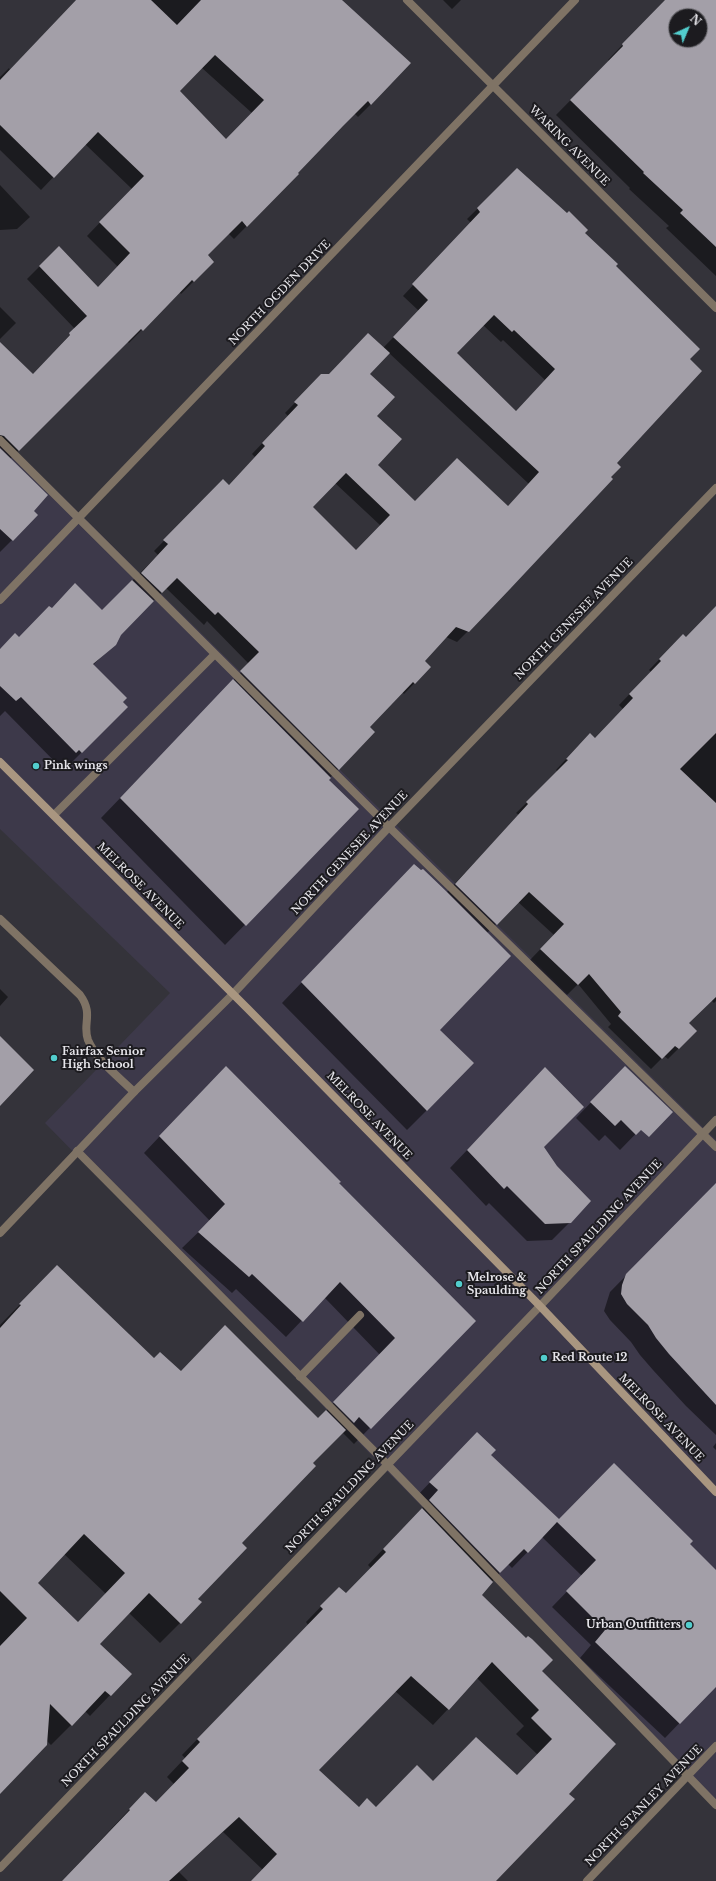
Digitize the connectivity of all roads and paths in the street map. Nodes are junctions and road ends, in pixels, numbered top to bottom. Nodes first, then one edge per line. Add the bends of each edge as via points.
1 (407, 0) edge
2 (575, 0) edge
3 (493, 86) junction
4 (716, 308) edge
5 (0, 440) edge
6 (716, 488) edge
7 (78, 518) junction
8 (0, 600) edge
9 (215, 654) junction
10 (0, 762) edge
11 (54, 816) junction
12 (389, 826) junction
13 (0, 919) edge
14 (233, 994) junction
15 (134, 1092) junction
16 (716, 1120) edge
17 (703, 1134) junction
18 (716, 1147) edge
19 (77, 1151) junction
20 (0, 1233) edge
21 (540, 1306) junction
22 (360, 1315) dead end
23 (300, 1377) junction
24 (387, 1464) junction
25 (716, 1492) edge
26 (716, 1746) edge
27 (688, 1776) junction
28 (716, 1805) edge
29 (0, 1868) edge
30 (587, 1881) edge

1 - 3 street, WARING AVENUE
2 - 3 street, NORTH OGDEN DRIVE
3 - 4 street, WARING AVENUE
3 - 7 street, NORTH OGDEN DRIVE
5 - 7 street
6 - 12 street, NORTH GENESEE AVENUE
7 - 8 street, NORTH OGDEN DRIVE
7 - 9 street
9 - 11 street
9 - 12 street
10 - 11 main road, MELROSE AVENUE
11 - 14 main road, MELROSE AVENUE
12 - 14 street, NORTH GENESEE AVENUE
12 - 17 street
13 - 15 street via 80,995 87,1010 87,1039 98,1057
14 - 15 street, NORTH GENESEE AVENUE
14 - 21 main road, MELROSE AVENUE
15 - 19 street, NORTH GENESEE AVENUE
16 - 17 street, NORTH SPAULDING AVENUE
17 - 18 street
17 - 21 street, NORTH SPAULDING AVENUE
19 - 20 street, NORTH GENESEE AVENUE
19 - 23 street
21 - 24 street, NORTH SPAULDING AVENUE
21 - 25 main road, MELROSE AVENUE
22 - 23 street
23 - 24 street
24 - 27 street
24 - 29 street, NORTH SPAULDING AVENUE
26 - 27 street, NORTH STANLEY AVENUE
27 - 28 street
27 - 30 street, NORTH STANLEY AVENUE

